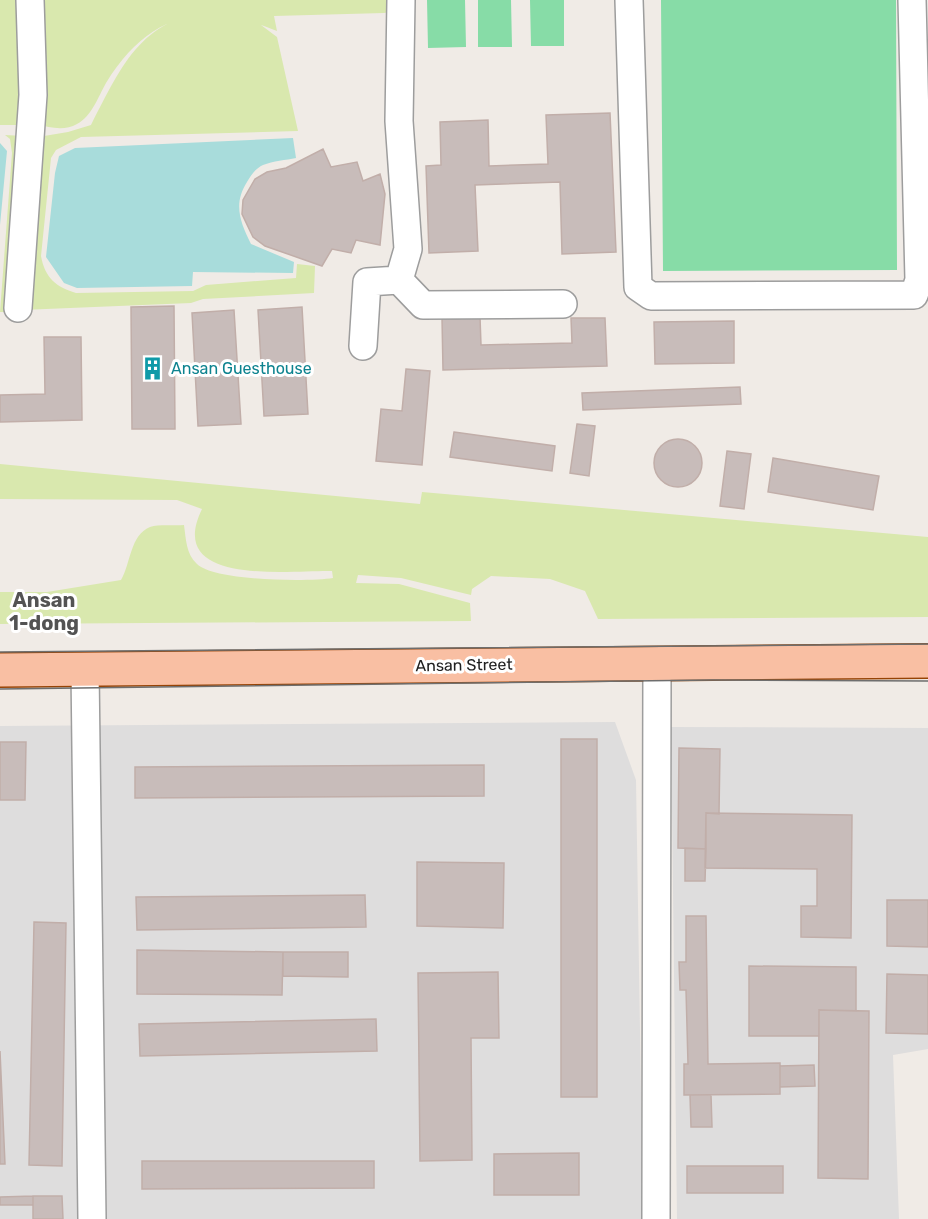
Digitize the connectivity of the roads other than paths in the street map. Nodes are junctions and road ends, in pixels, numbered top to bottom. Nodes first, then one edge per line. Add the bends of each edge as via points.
1 (30, 0) edge
2 (401, 0) edge
3 (629, 0) edge
4 (912, 0) edge
5 (399, 280) junction
6 (563, 304) dead end
7 (18, 308) dead end
8 (363, 346) dead end
9 (928, 661) edge
10 (657, 662) junction
11 (0, 670) edge
12 (85, 670) junction
13 (92, 1219) edge
14 (656, 1219) edge

1 - 7 street via 33,96
2 - 5 street via 399,121 408,249
3 - 4 street via 638,287 651,296 914,296 920,280
5 - 6 street via 423,305
5 - 8 street via 367,282
9 - 10 main road, Ansan Street
10 - 12 main road, Ansan Street
10 - 14 street
11 - 12 main road, Ansan Street
12 - 13 street

